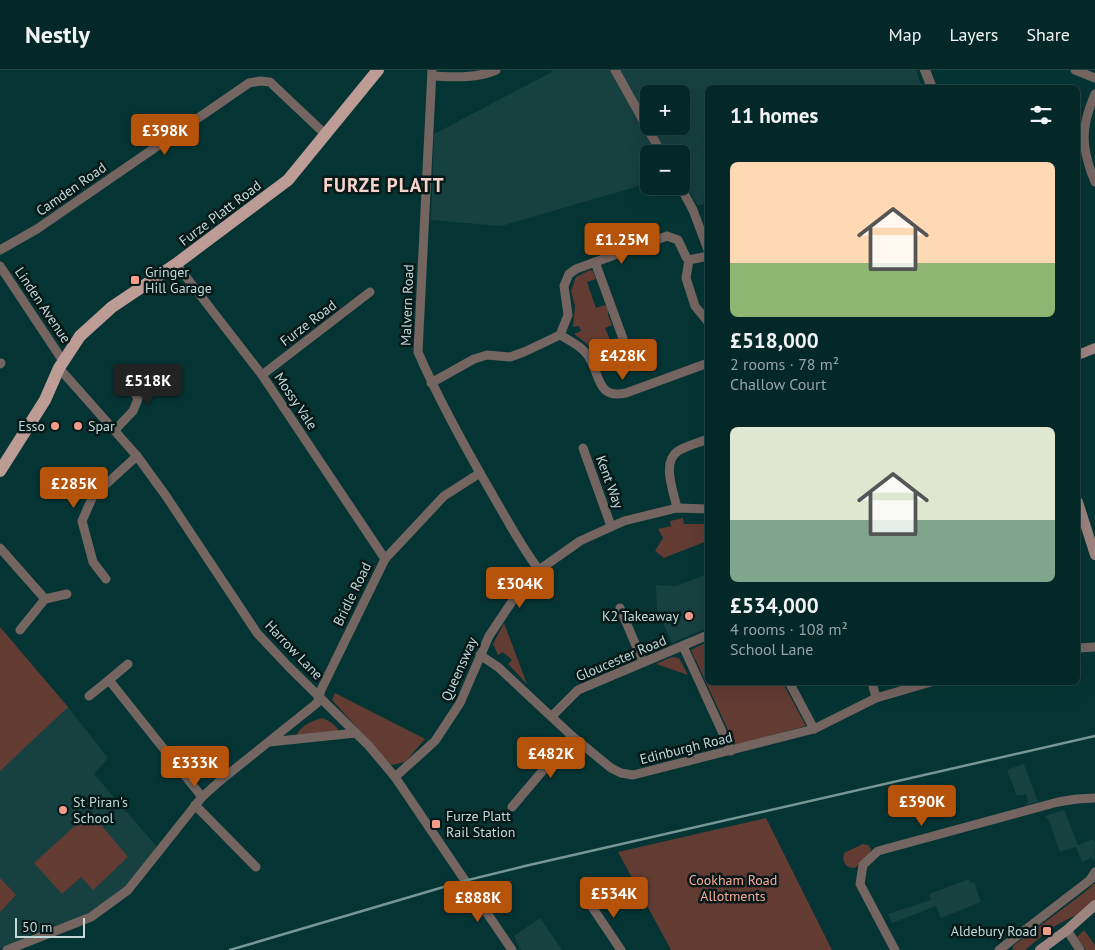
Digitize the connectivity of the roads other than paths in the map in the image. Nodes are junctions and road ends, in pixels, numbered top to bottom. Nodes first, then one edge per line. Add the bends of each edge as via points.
1 (378, 70) edge
2 (496, 70) edge
3 (614, 70) edge
4 (925, 70) edge
5 (1075, 70) edge
6 (432, 73) edge
7 (1095, 78) edge
8 (931, 85) edge
9 (1095, 94) edge
10 (325, 134) junction
11 (657, 145) edge
12 (1095, 182) edge
13 (685, 195) edge
14 (705, 242) edge
15 (0, 250) edge
16 (705, 257) edge
17 (689, 260) junction
18 (594, 262) junction
19 (176, 264) junction
20 (0, 266) edge
21 (370, 292) dead end
22 (705, 318) edge
23 (560, 335) junction
24 (624, 344) dead end
25 (1095, 348) edge
26 (1080, 354) edge
27 (61, 364) junction
28 (705, 365) edge
29 (125, 375) dead end
30 (262, 375) junction
31 (432, 383) junction
32 (115, 430) junction
33 (705, 440) edge
34 (583, 448) dead end
35 (137, 456) junction
36 (0, 471) edge
37 (480, 473) junction
38 (677, 508) junction
39 (1080, 508) edge
40 (705, 509) edge
41 (611, 526) junction
42 (0, 548) edge
43 (1095, 555) edge
44 (385, 559) junction
45 (539, 570) junction
46 (106, 579) dead end
47 (67, 594) dead end
48 (45, 600) junction
49 (620, 608) dead end
50 (20, 630) dead end
51 (705, 636) edge
52 (683, 646) junction
53 (1095, 647) edge
54 (1080, 648) edge
55 (480, 655) junction
56 (643, 662) junction
57 (128, 664) dead end
58 (109, 680) junction
59 (791, 685) edge
60 (873, 685) edge
61 (921, 685) edge
62 (89, 696) dead end
63 (320, 697) junction
64 (876, 698) junction
65 (552, 716) junction
66 (814, 729) junction
67 (356, 733) junction
68 (572, 736) junction
69 (269, 742) junction
70 (731, 751) junction
71 (395, 777) junction
72 (202, 797) junction
73 (1095, 798) edge
74 (195, 805) junction
75 (512, 807) dead end
76 (256, 867) dead end
77 (1095, 872) edge
78 (588, 901) dead end
79 (1095, 905) edge
80 (1067, 930) junction
81 (1004, 949) edge
82 (7, 950) edge
83 (512, 950) edge
84 (622, 950) edge
85 (895, 950) edge
86 (1040, 950) edge
87 (1080, 950) edge

1 - 10 main road, Furze Platt Road
2 - 6 street via 468,77
3 - 11 street
4 - 8 street
5 - 7 street
6 - 31 street, Malvern Road via 418,352
9 - 12 street via 1084,126 1084,144
10 - 15 street, Camden Road via 270,82 249,82 37,229
10 - 19 main road, Furze Platt Road via 288,180
13 - 14 street
16 - 17 street
17 - 18 street via 678,240 670,236
17 - 22 street via 687,282 695,306
18 - 23 street via 569,274 564,286 568,315
18 - 24 street
19 - 27 main road, Furze Platt Road via 112,307 80,336
19 - 30 street, Mossy Vale
20 - 27 street, Linden Avenue
21 - 30 street, Furze Road
23 - 28 street via 587,354 603,389 615,395
23 - 31 street via 510,357 486,355 474,359
25 - 26 main road
27 - 32 street, Harrow Lane
27 - 36 main road, Furze Platt Road via 44,400
29 - 32 street via 138,399 133,410
30 - 44 street, Mossy Vale
31 - 37 street, Malvern Road
32 - 35 street, Harrow Lane
33 - 38 street via 676,452 670,462
34 - 41 street, Kent Way
35 - 46 street via 93,496 82,521 93,562
35 - 63 street, Harrow Lane via 258,633
37 - 44 street, Bridle Road via 444,496
37 - 45 street, Malvern Road via 528,557
38 - 40 street, Queensway
38 - 41 street, Queensway
39 - 43 main road
41 - 45 street, Queensway via 580,541
42 - 48 street
44 - 63 street, Bridle Road
45 - 55 street, Queensway via 519,590 488,636
47 - 48 street
48 - 50 street
49 - 56 street
51 - 52 street, Gloucester Road
52 - 56 street, Gloucester Road
52 - 70 street
53 - 54 street
55 - 65 street, Edinburgh Road
55 - 71 street, Queensway via 460,703 435,741
56 - 65 street, Gloucester Road via 578,690
57 - 58 street
58 - 62 street
58 - 72 street
59 - 66 street
60 - 64 street
61 - 64 street, Edinburgh Road
63 - 67 street, Harrow Lane
63 - 69 street, Bridle Road via 317,703
64 - 66 street, Edinburgh Road
65 - 68 street, Edinburgh Road
66 - 70 street, Edinburgh Road
67 - 69 street
67 - 71 street, Harrow Lane
68 - 70 street, Edinburgh Road via 611,768 633,775
68 - 75 street
69 - 72 street, Bridle Road
71 - 83 street, Harrow Lane
72 - 74 street, Bridle Road
73 - 85 street via 1058,802 878,851 863,866 860,884
74 - 76 street
74 - 82 street, Bridle Road via 128,890 91,917
77 - 81 street via 1090,880
78 - 84 street
79 - 80 main road
80 - 86 main road
80 - 87 street

